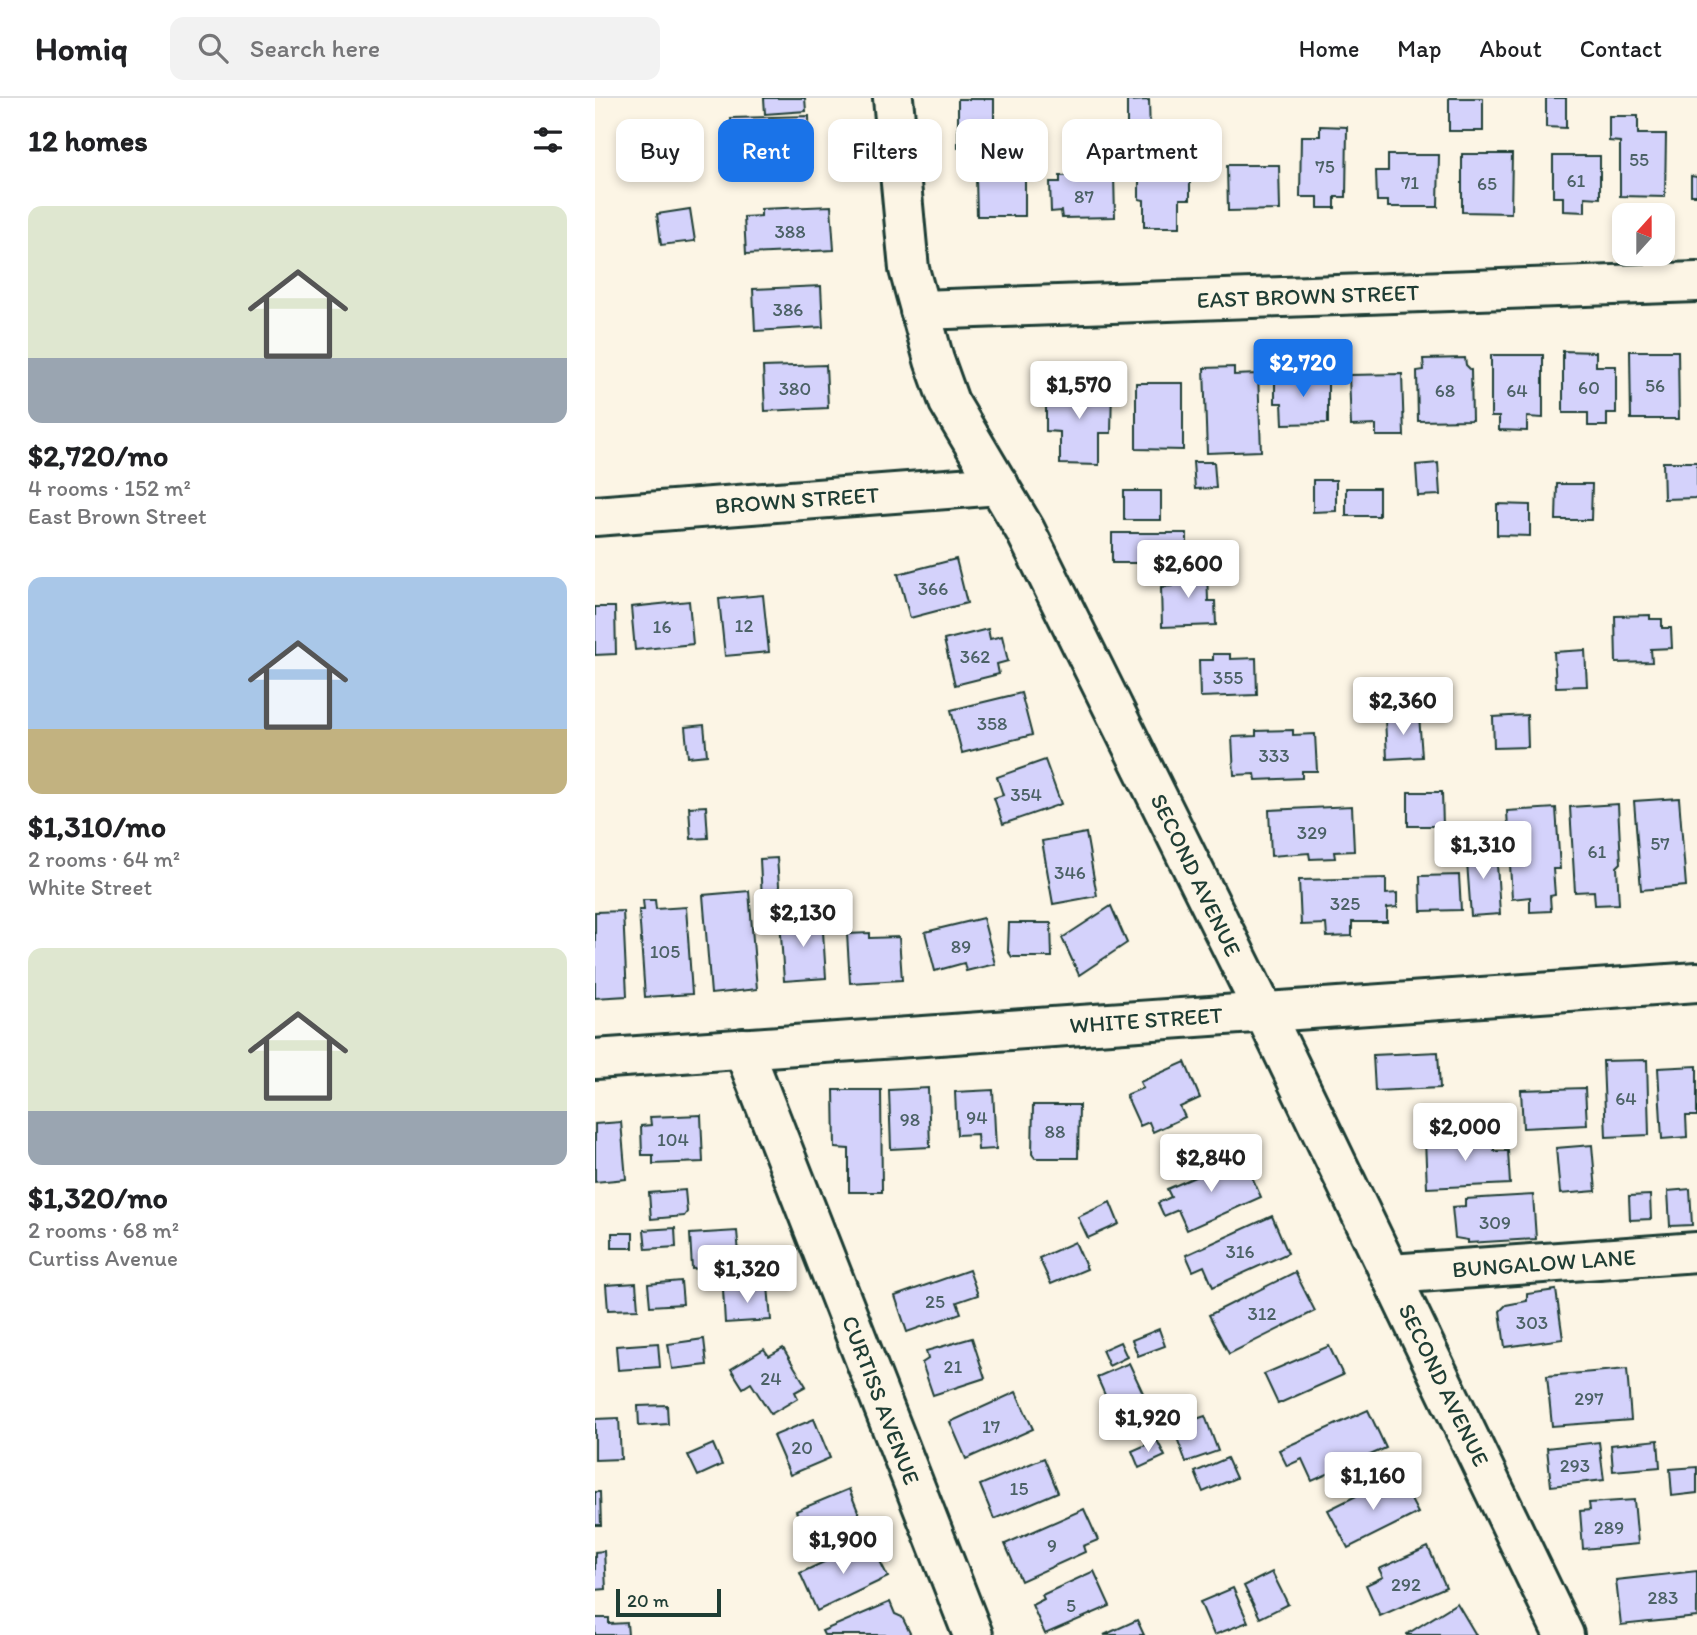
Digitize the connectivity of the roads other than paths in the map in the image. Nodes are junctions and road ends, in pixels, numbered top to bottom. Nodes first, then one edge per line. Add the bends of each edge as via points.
1 (893, 98) edge
2 (1697, 282) edge
3 (920, 310) junction
4 (999, 485) junction
5 (595, 516) edge
6 (1697, 982) edge
7 (1264, 1012) junction
8 (743, 1048) junction
9 (595, 1059) edge
10 (1697, 1252) edge
11 (1391, 1274) junction
12 (973, 1635) edge
13 (1565, 1635) edge

1 - 3 street, SECOND AVENUE via 909,269
2 - 3 street, EAST BROWN STREET
3 - 4 street, SECOND AVENUE via 949,402
4 - 5 street, BROWN STREET
4 - 7 street, SECOND AVENUE
6 - 7 street, WHITE STREET
7 - 8 street, WHITE STREET
7 - 11 street, SECOND AVENUE
8 - 9 street, WHITE STREET
8 - 12 street, CURTISS AVENUE
10 - 11 street, BUNGALOW LANE
11 - 13 street, SECOND AVENUE

